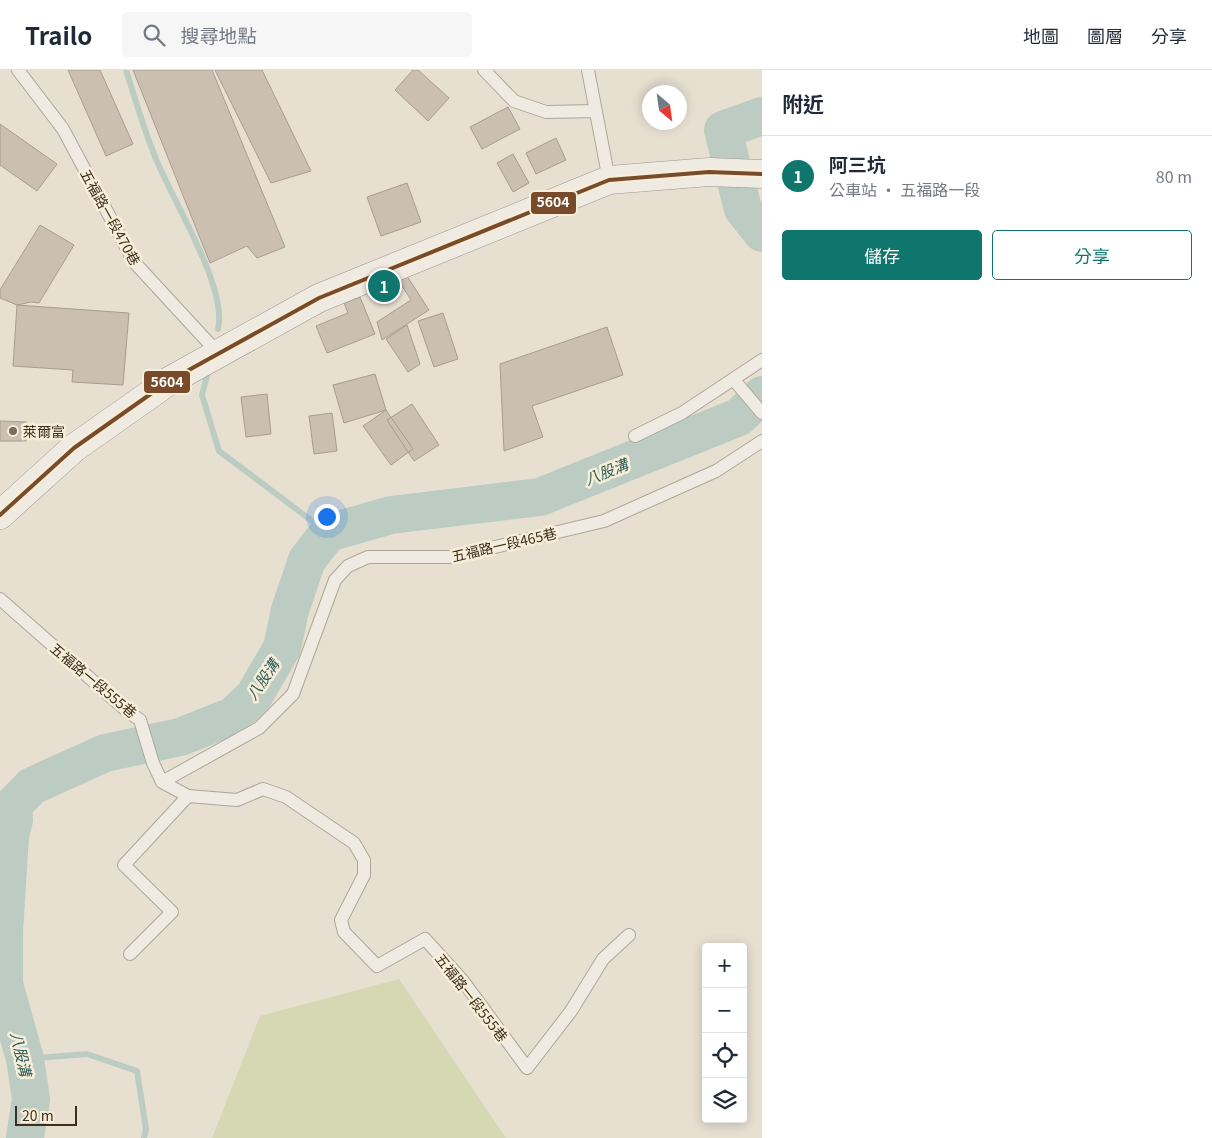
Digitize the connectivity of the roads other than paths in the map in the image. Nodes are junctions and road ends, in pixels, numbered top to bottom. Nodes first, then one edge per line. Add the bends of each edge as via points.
1 (18, 70) edge
2 (484, 70) edge
3 (589, 70) edge
4 (596, 111) junction
5 (762, 174) edge
6 (608, 180) junction
7 (218, 353) junction
8 (762, 360) edge
9 (734, 380) junction
10 (762, 413) edge
11 (635, 436) dead end
12 (762, 441) edge
13 (0, 515) edge
14 (0, 600) edge
15 (162, 782) junction
16 (188, 796) junction
17 (628, 935) dead end
18 (130, 954) dead end

1 - 7 lane, 五福路一段470巷 via 63,129 134,262
2 - 4 lane via 514,101 546,112
3 - 4 lane
4 - 6 lane
5 - 6 main road via 709,172
6 - 7 main road via 319,298
7 - 13 main road via 169,381 74,448
8 - 9 lane
9 - 10 lane
9 - 11 lane via 682,413
12 - 15 lane, 五福路一段465巷 via 716,471 604,521 453,557 368,557 348,566 335,580 293,694 259,728
14 - 15 lane, 五福路一段555巷 via 140,720
15 - 16 lane, 五福路一段555巷
16 - 17 lane, 五福路一段555巷 via 237,800 263,790 286,796 354,843 364,860 364,875 341,920 344,932 377,966 426,939 464,981 527,1068 571,1011 603,959
16 - 18 lane via 124,865 172,912

